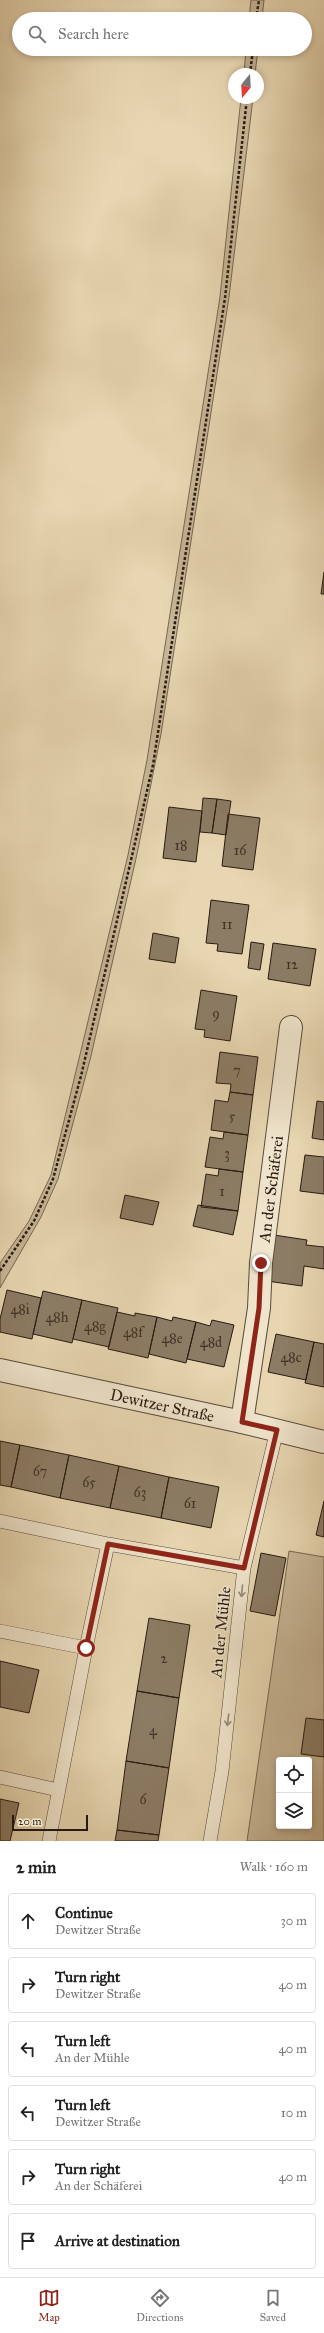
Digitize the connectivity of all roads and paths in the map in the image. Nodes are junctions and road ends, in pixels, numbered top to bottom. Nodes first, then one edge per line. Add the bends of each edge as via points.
1 (259, 0) edge
2 (257, 12) edge
3 (252, 56) edge
4 (251, 68) edge
5 (246, 104) edge
6 (291, 1028) dead end
7 (0, 1271) edge
8 (0, 1370) edge
9 (242, 1422) junction
10 (277, 1430) junction
11 (324, 1442) edge
12 (0, 1521) edge
13 (108, 1544) junction
14 (244, 1568) junction
15 (0, 1631) edge
16 (86, 1648) junction
17 (0, 1777) edge
18 (58, 1790) junction
19 (49, 1841) edge
20 (210, 1841) edge

1 - 2 path
3 - 4 path
5 - 7 path via 225,298 153,765 81,1076 54,1179 34,1221
6 - 9 street, An der Schäferei via 261,1263 259,1308
8 - 9 street, Dewitzer Straße
9 - 10 street, Dewitzer Straße
10 - 11 street, Dewitzer Straße
10 - 14 lane, An der Mühle
12 - 13 lane
13 - 14 lane
13 - 16 lane
14 -> 20 lane, An der Mühle via 222,1763
15 - 16 lane
16 - 18 lane
17 - 18 lane
18 - 19 lane

